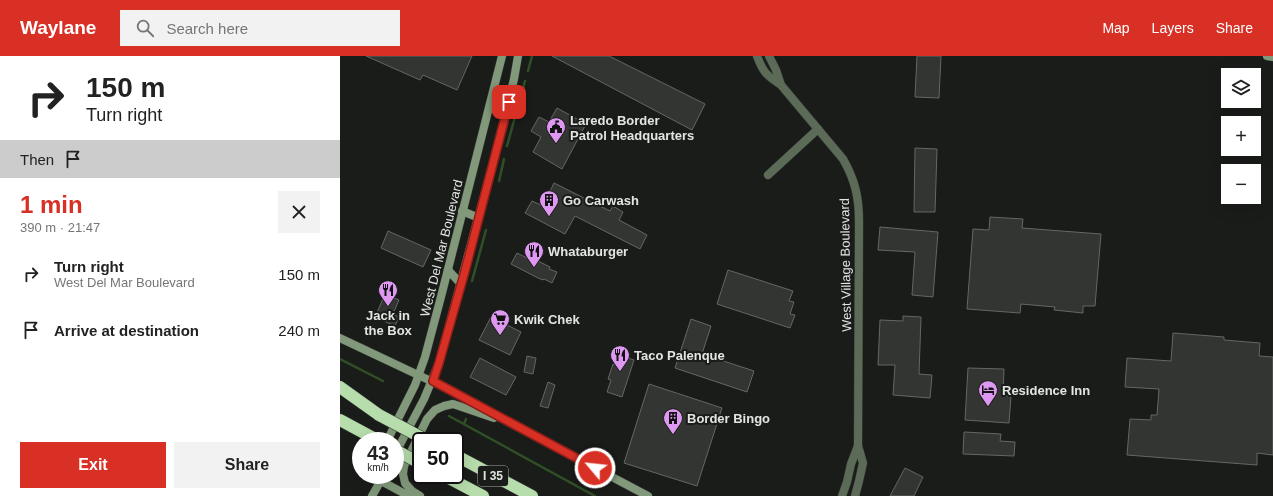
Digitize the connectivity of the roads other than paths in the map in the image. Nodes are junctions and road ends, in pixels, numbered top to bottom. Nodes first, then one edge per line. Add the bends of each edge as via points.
1 (502, 56) edge
2 (518, 56) edge
3 (757, 56) edge
4 (769, 56) edge
5 (1267, 56) edge
6 (1273, 57) edge
7 (781, 85) junction
8 (489, 108) junction
9 (506, 113) junction
10 (818, 129) junction
11 (768, 175) dead end
12 (462, 211) junction
13 (479, 218) junction
14 (448, 270) junction
15 (461, 284) junction
16 (340, 338) edge
17 (419, 375) junction
18 (433, 381) junction
19 (340, 387) edge
20 (340, 395) edge
21 (379, 415) junction
22 (340, 420) edge
23 (510, 423) junction
24 (363, 432) edge
25 (391, 432) edge
26 (412, 433) edge
27 (404, 437) edge
28 (858, 446) junction
29 (464, 460) edge
30 (379, 484) edge
31 (391, 484) edge
32 (461, 484) edge
33 (372, 496) edge
34 (409, 496) edge
35 (420, 496) edge
36 (484, 496) edge
37 (532, 496) edge
38 (648, 496) edge
39 (842, 496) edge
40 (855, 496) edge

1 - 8 main road, West Del Mar Boulevard
2 - 9 main road
3 - 7 street, West Village Boulevard via 768,76
4 - 7 street, West Village Boulevard
5 - 6 main road
7 - 10 street, West Village Boulevard
8 - 9 main road
8 - 12 main road, West Del Mar Boulevard
9 - 13 main road
10 - 11 street
10 - 28 street, West Village Boulevard via 850,171 858,198
12 - 13 main road
12 - 14 main road, West Del Mar Boulevard
13 - 15 main road
14 - 15 main road
14 - 17 main road, West Del Mar Boulevard
15 - 18 main road
16 - 17 main road
17 - 18 main road
17 - 25 main road, West Del Mar Boulevard
18 - 23 main road
18 - 27 main road
19 - 21 highway
20 - 21 highway
21 - 26 highway, bridge
22 - 24 highway
23 - 35 main road via 453,404 435,410 427,419 404,466 405,483
23 - 38 main road
28 - 39 street, West Village Boulevard
28 - 40 street, West Village Boulevard via 863,463
29 - 37 highway, I 35
30 - 33 main road
31 - 34 main road
32 - 36 highway, I 35

